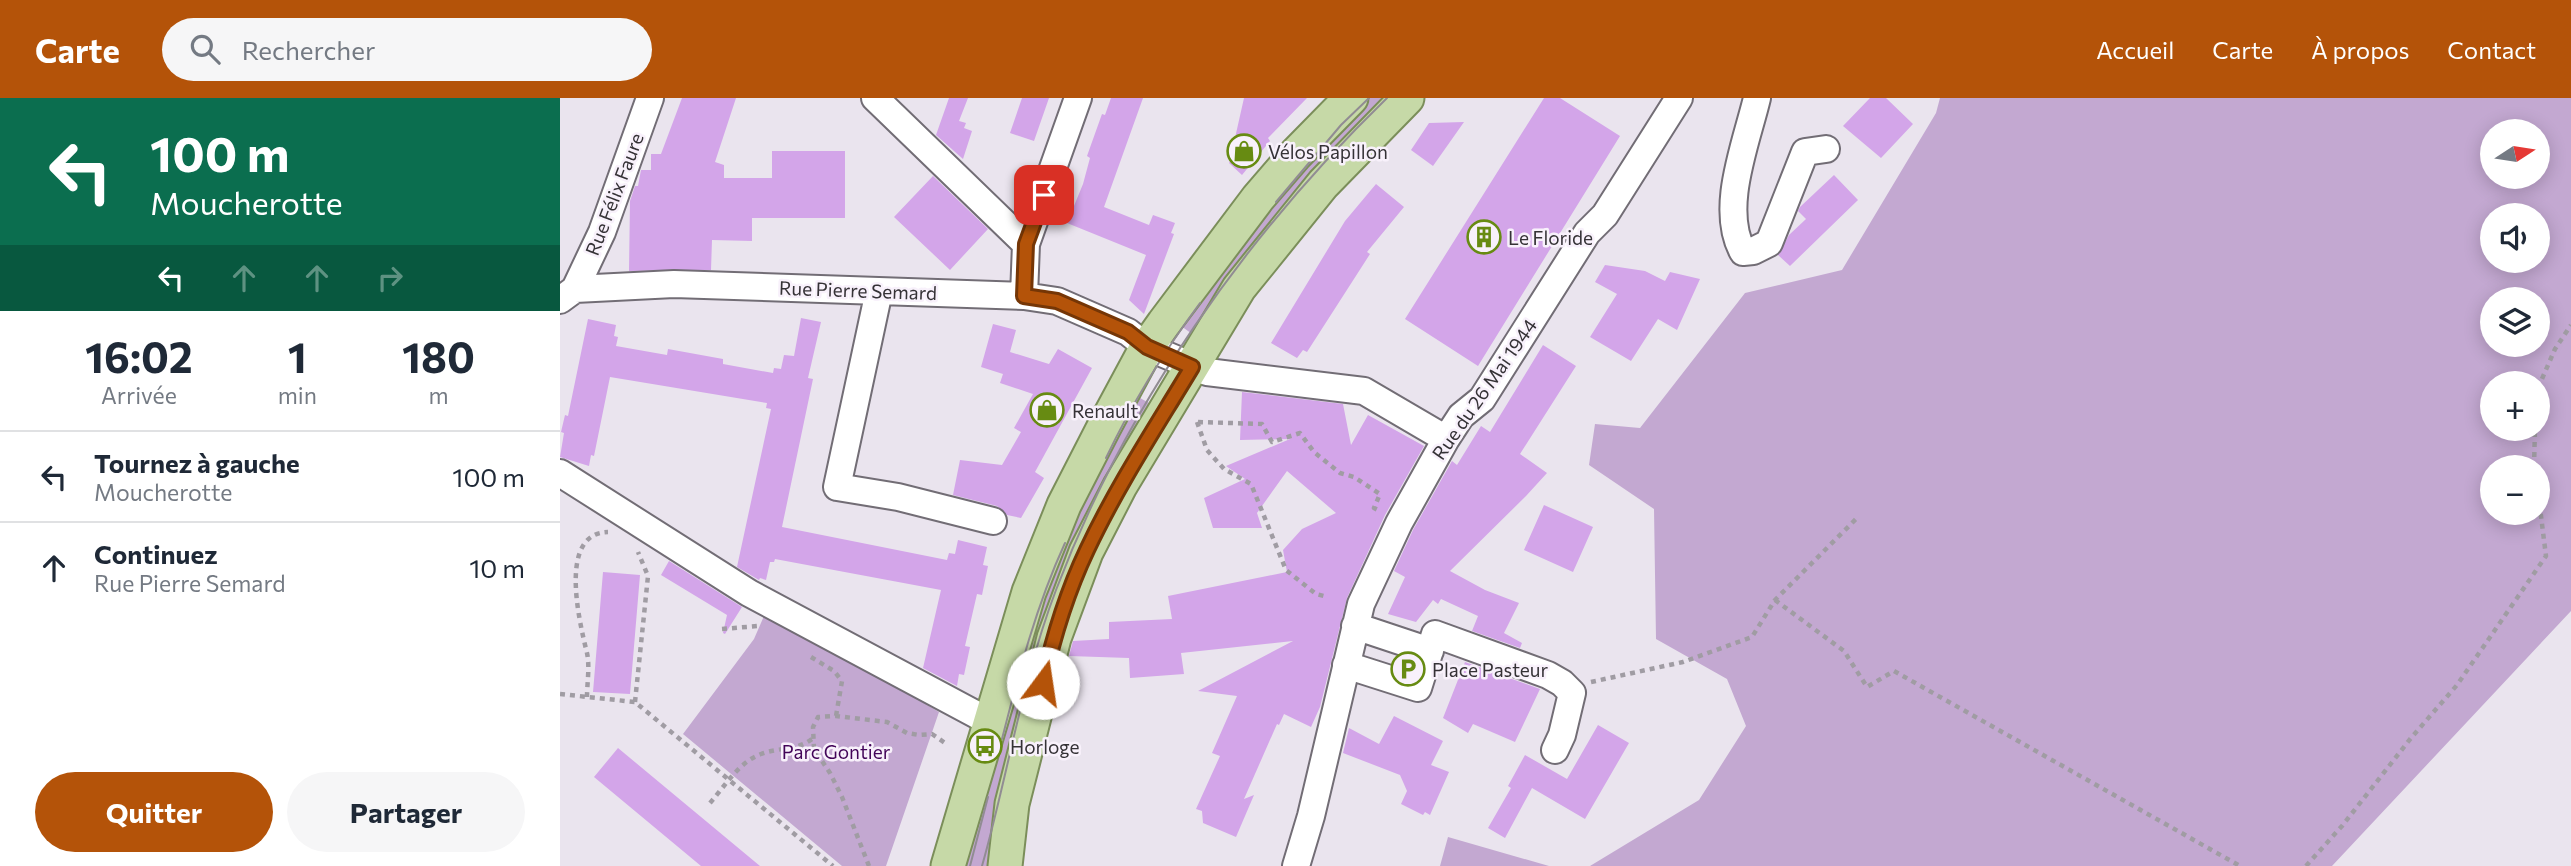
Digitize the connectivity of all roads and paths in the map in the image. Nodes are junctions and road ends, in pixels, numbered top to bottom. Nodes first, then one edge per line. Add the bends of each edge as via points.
1 (650, 98) edge
2 (876, 98) edge
3 (1078, 98) edge
4 (1351, 98) edge
5 (1407, 98) edge
6 (1679, 98) edge
7 (1757, 98) edge
8 (1826, 149) dead end
9 (1026, 244) junction
10 (878, 290) junction
11 (567, 294) edge
12 (1024, 296) junction
13 (2571, 325) edge
14 (1147, 347) junction
15 (1200, 370) junction
16 (2545, 371) edge
17 (1189, 417) dead end
18 (1198, 422) junction
19 (1446, 439) junction
20 (560, 473) edge
21 (1856, 519) dead end
22 (993, 520) dead end
23 (1399, 523) junction
24 (2542, 525) edge
25 (613, 532) dead end
26 (578, 538) dead end
27 (634, 547) dead end
28 (1328, 597) dead end
29 (1775, 600) junction
30 (570, 601) dead end
31 (759, 626) dead end
32 (1355, 626) junction
33 (722, 629) dead end
34 (1430, 651) junction
35 (802, 652) dead end
36 (1346, 665) junction
37 (1567, 687) junction
38 (560, 694) edge
39 (587, 697) junction
40 (635, 702) junction
41 (836, 716) junction
42 (992, 723) junction
43 (812, 739) junction
44 (948, 745) dead end
45 (1555, 750) dead end
46 (729, 781) junction
47 (710, 803) dead end
48 (832, 866) edge
49 (869, 866) edge
50 (948, 866) edge
51 (1005, 866) edge
52 (1296, 866) edge
53 (2240, 866) edge
54 (2306, 866) edge

1 - 11 street, Rue Félix Faure via 610,210
2 - 9 street
3 - 9 street
4 - 14 main road via 1258,198
5 - 15 main road via 1290,222 1240,289
6 - 19 street, Rue du 26 Mai 1944 via 1482,399 1461,416
7 - 8 street via 1732,198 1735,239 1743,252 1769,243 1805,152
9 - 12 street
10 - 11 street, Rue Pierre Semard via 674,285
10 - 12 street, Rue Pierre Semard
10 - 22 street via 837,487
12 - 14 street, Rue Pierre Semard via 1057,301 1128,332
13 - 16 path
14 - 15 street, Rue Pierre Semard
14 - 42 main road via 1064,505 1029,592
15 - 19 street, Rue Pierre Semard via 1364,391
15 - 51 main road via 1120,486 1091,541 1054,638 1012,804
17 - 18 path
18 - 23 path via 1262,424 1272,442 1300,433 1314,452 1340,473 1380,494 1374,508
18 - 28 path via 1207,450 1224,469 1251,484 1286,570
19 - 23 street, Rue du 26 Mai 1944
20 - 42 street via 749,593
21 - 29 path
23 - 32 street, Rue du 26 Mai 1944
24 - 54 path via 2546,556 2457,685
25 - 26 path
27 - 40 path via 648,576
29 - 37 path via 1752,637 1683,662
29 - 53 path via 1844,651 1867,687 1894,671
30 - 39 path via 588,656
31 - 33 path
32 - 34 street
32 - 36 street, Rue du 26 Mai 1944
34 - 36 street via 1418,688
34 - 37 street via 1436,634 1548,675
35 - 41 path via 842,681
36 - 52 street, Rue du 26 Mai 1944
37 - 45 street via 1572,693 1569,711
38 - 39 path
39 - 40 path
40 - 46 path
41 - 43 path via 818,717
41 - 44 path via 887,722 907,733 932,734
42 - 50 main road
43 - 46 path via 803,747 753,758
43 - 49 path via 842,797
46 - 47 path
46 - 48 path

